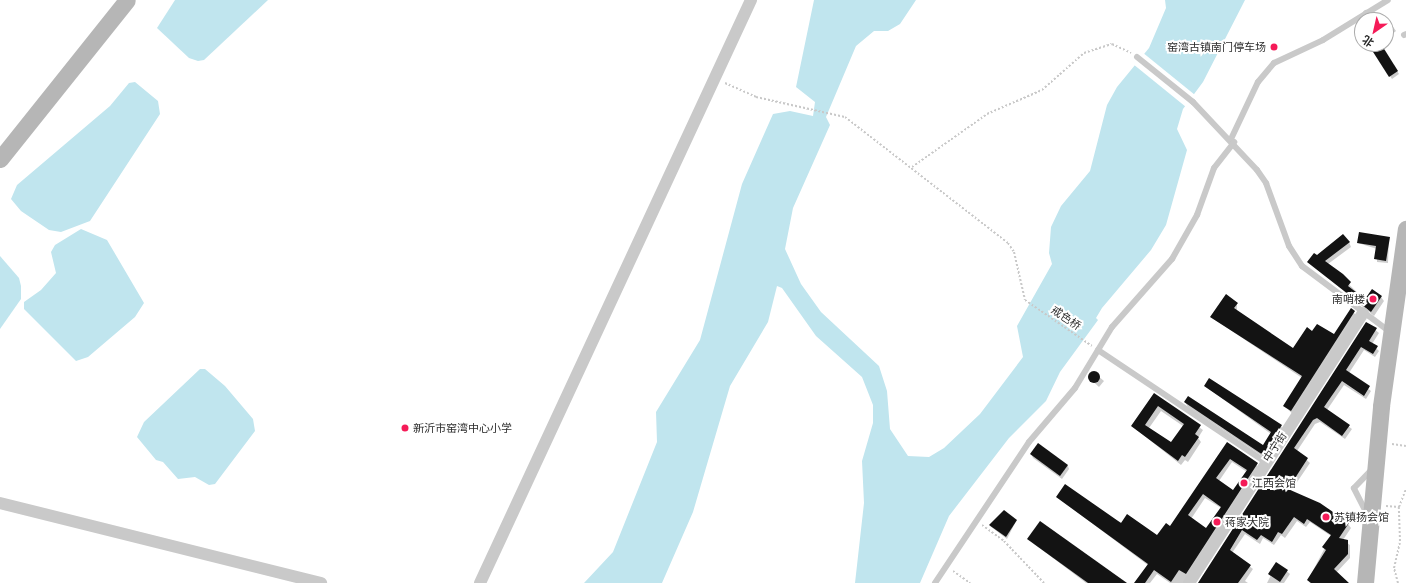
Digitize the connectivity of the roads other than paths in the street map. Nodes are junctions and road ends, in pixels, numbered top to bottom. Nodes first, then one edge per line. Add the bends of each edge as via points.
1 (127, 0) edge
2 (751, 0) edge
3 (1388, 0) edge
4 (1368, 12) edge
5 (1354, 21) edge
6 (1137, 57) road end
7 (1232, 141) junction
8 (0, 159) edge
9 (1406, 229) edge
10 (1363, 313) junction
11 (1392, 333) junction
12 (1098, 350) junction
13 (1265, 462) junction
14 (0, 503) edge
15 (320, 583) edge
16 (480, 583) edge
17 (935, 583) edge
18 (1189, 583) edge
19 (1365, 583) edge

1 - 8 street
2 - 16 street
3 - 4 lane
5 - 7 lane via 1323,40 1274,63 1258,82
6 - 7 lane via 1192,102
7 - 10 lane via 1266,183 1290,246 1302,266
7 - 12 lane via 1214,168 1187,238 1159,276 1120,316
9 - 11 street
10 - 11 lane
10 - 13 street, 中宁街
11 - 19 street via 1368,517
12 - 13 lane
12 - 17 lane via 1075,388 1029,442
13 - 18 street, 中宁街
14 - 15 street

